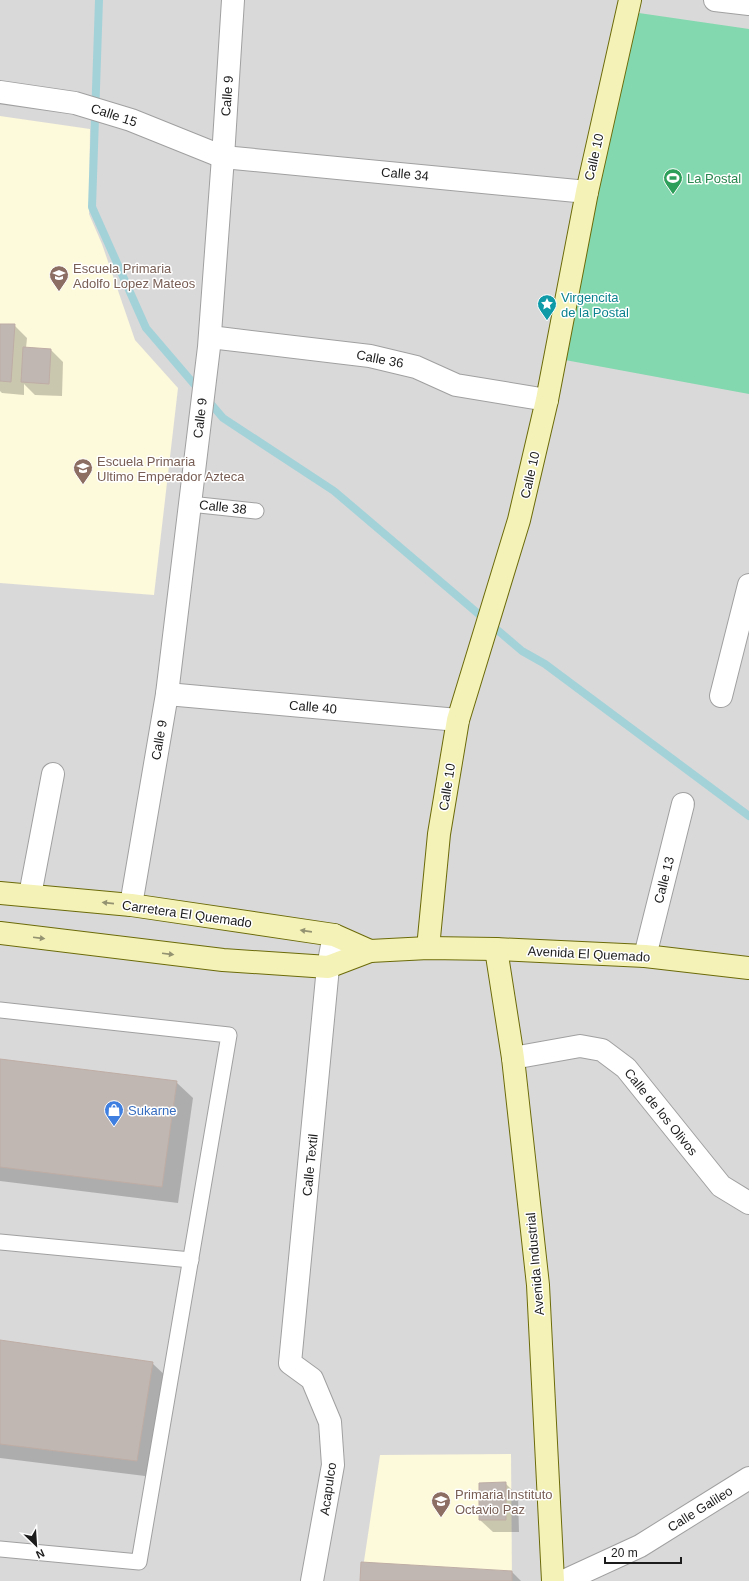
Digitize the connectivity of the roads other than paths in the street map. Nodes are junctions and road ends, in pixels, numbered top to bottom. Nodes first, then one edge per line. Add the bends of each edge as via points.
1 (233, 0) edge
2 (630, 0) edge
3 (715, 0) edge
4 (749, 4) edge
5 (0, 92) edge
6 (223, 157) junction
7 (587, 192) junction
8 (209, 342) junction
9 (547, 400) junction
10 (190, 504) junction
11 (256, 511) dead end
12 (749, 585) edge
13 (746, 612) edge
14 (167, 694) junction
15 (721, 696) dead end
16 (458, 720) junction
17 (52, 774) dead end
18 (683, 804) dead end
19 (0, 892) edge
20 (30, 895) junction
21 (131, 905) junction
22 (0, 934) edge
23 (334, 935) junction
24 (428, 948) junction
25 (496, 949) junction
26 (370, 951) junction
27 (645, 956) junction
28 (328, 968) junction
29 (749, 968) edge
30 (0, 1010) edge
31 (513, 1058) junction
32 (749, 1203) edge
33 (0, 1242) edge
34 (191, 1260) junction
35 (290, 1363) joint
36 (749, 1478) edge
37 (0, 1549) edge
38 (312, 1581) edge
39 (553, 1581) edge
40 (564, 1581) edge

1 - 6 street, Calle 9
2 - 7 street, Calle 10
3 - 4 street
5 - 6 street, Calle 15 via 75,103 130,120
6 - 7 street, Calle 34
6 - 8 street, Calle 9
7 - 9 street, Calle 10
8 - 9 street, Calle 36 via 370,356 416,367 456,385
8 - 10 street, Calle 9
9 - 16 street, Calle 10 via 519,520
10 - 11 lane, Calle 38
10 - 14 street, Calle 9
12 - 13 street
13 - 15 street
14 - 16 street, Calle 40
14 - 21 street, Calle 9
16 - 24 street, Calle 10 via 439,834
17 - 20 street
18 - 27 street, Calle 13
19 - 20 street, Carretera El Quemado
21 -> 20 street, Carretera El Quemado
23 -> 21 street, Carretera El Quemado
22 -> 28 street, Carretera El Quemado via 223,960
23 - 26 street, Carretera El Quemado
23 - 28 street, Calle Textil
24 - 25 street, Avenida El Quemado
24 - 26 street, Carretera El Quemado
25 - 27 street, Avenida El Quemado
25 - 31 street, Avenida Industrial
26 - 28 street, Carretera El Quemado
27 - 29 street, Avenida El Quemado
28 - 35 street, Calle Textil
30 - 34 lane via 228,1035
31 - 32 street, Calle de los Olivos via 580,1046 602,1050 626,1068 721,1186
31 - 39 street, Avenida Industrial via 538,1285
33 - 34 lane
34 - 37 lane via 139,1562
35 - 38 street, Acapulco via 312,1379 330,1422 333,1465
36 - 40 street, Calle Galileo via 640,1546

